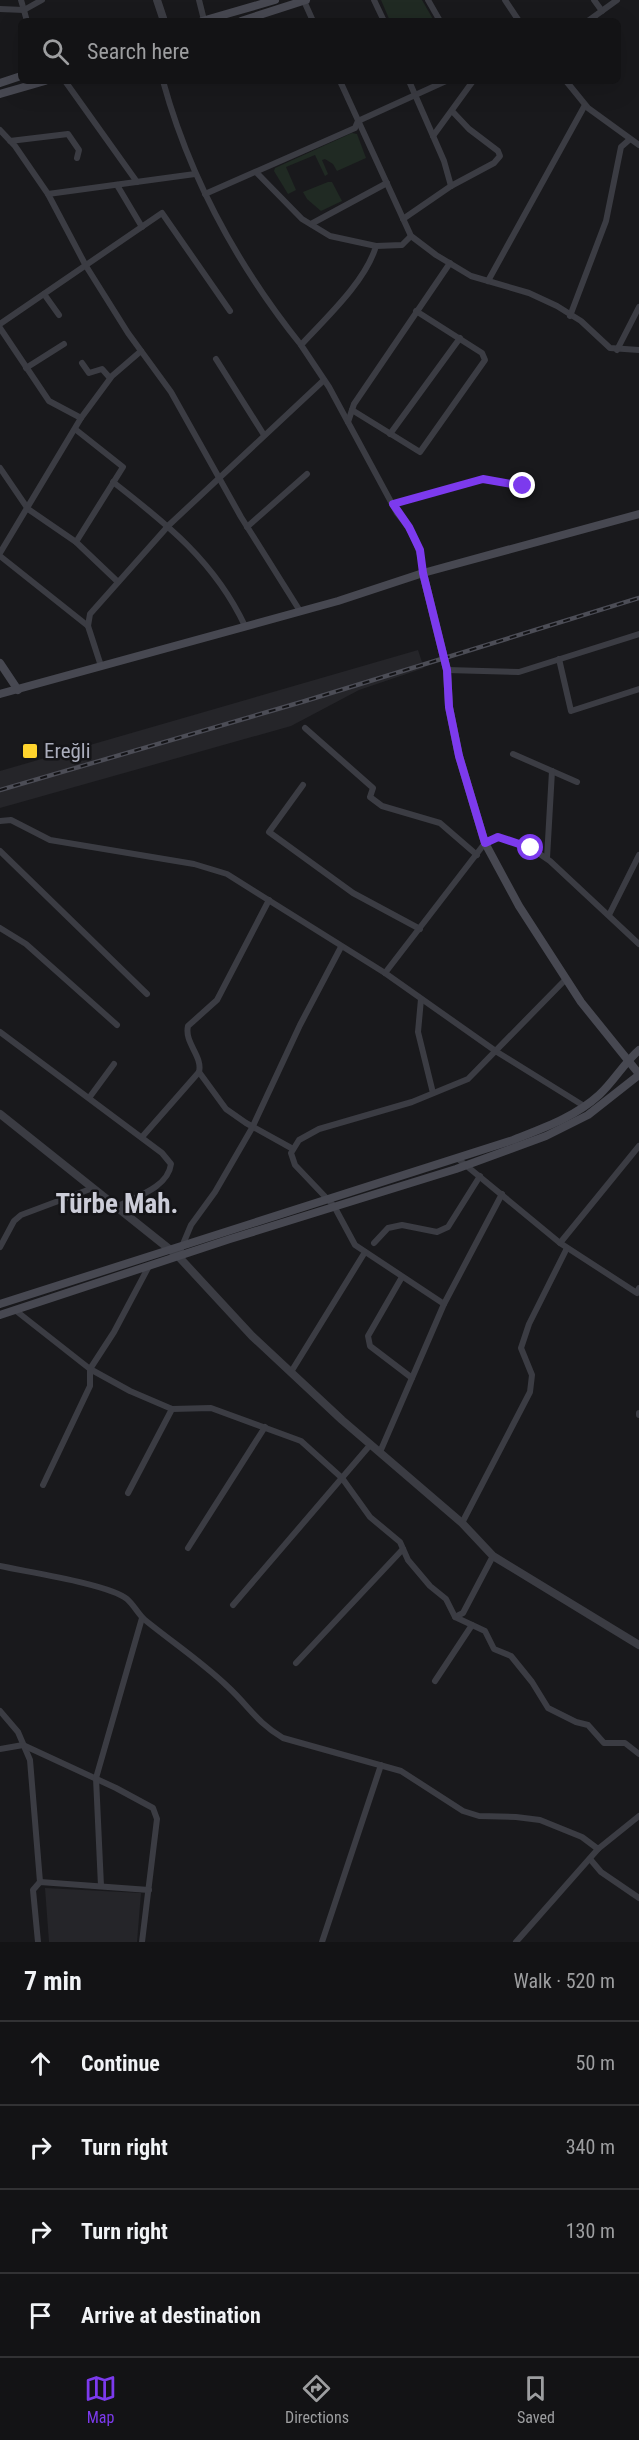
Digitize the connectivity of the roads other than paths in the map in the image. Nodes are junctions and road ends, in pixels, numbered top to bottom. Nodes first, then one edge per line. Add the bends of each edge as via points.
1 (21, 0) edge
2 (42, 0) edge
3 (157, 0) edge
4 (199, 0) edge
5 (275, 0) edge
6 (305, 0) edge
7 (374, 0) edge
8 (428, 0) edge
9 (505, 0) edge
10 (594, 0) edge
11 (617, 0) edge
12 (0, 9) edge
13 (24, 10) junction
14 (602, 11) junction
15 (26, 18) edge
16 (163, 18) edge
17 (202, 18) edge
18 (213, 18) edge
19 (250, 18) edge
20 (312, 18) edge
21 (383, 18) edge
22 (438, 18) edge
23 (517, 18) edge
24 (592, 18) edge
25 (18, 77) edge
26 (0, 83) edge
27 (35, 84) edge
28 (67, 84) edge
29 (164, 84) edge
30 (341, 84) edge
31 (411, 84) edge
32 (440, 84) edge
33 (471, 84) edge
34 (568, 84) edge
35 (0, 94) edge
36 (416, 95) junction
37 (585, 105) junction
38 (452, 111) junction
39 (358, 121) junction
40 (0, 130) edge
41 (434, 136) junction
42 (629, 140) junction
43 (10, 141) junction
44 (638, 144) edge
45 (77, 158) dead end
46 (256, 172) junction
47 (195, 174) junction
48 (137, 182) junction
49 (387, 183) junction
50 (117, 185) junction
51 (451, 186) junction
52 (48, 194) junction
53 (204, 194) junction
54 (403, 219) junction
55 (311, 224) junction
56 (142, 227) junction
57 (411, 236) junction
58 (376, 246) junction
59 (450, 263) junction
60 (86, 266) junction
61 (488, 280) junction
62 (44, 294) junction
63 (639, 307) edge
64 (230, 311) dead end
65 (416, 311) junction
66 (58, 315) dead end
67 (570, 316) junction
68 (0, 326) edge
69 (460, 338) junction
70 (64, 344) dead end
71 (301, 345) junction
72 (639, 350) edge
73 (141, 351) junction
74 (617, 351) junction
75 (216, 359) dead end
76 (82, 363) dead end
77 (26, 368) junction
78 (110, 378) junction
79 (324, 380) junction
80 (352, 410) junction
81 (81, 418) junction
82 (348, 422) junction
83 (75, 429) junction
84 (390, 434) junction
85 (264, 435) junction
86 (0, 468) edge
87 (308, 474) dead end
88 (218, 478) junction
89 (113, 482) junction
90 (523, 486) dead end
91 (393, 504) junction
92 (28, 508) junction
93 (639, 514) edge
94 (169, 525) junction
95 (247, 527) junction
96 (76, 542) junction
97 (0, 554) edge
98 (423, 573) junction
99 (118, 582) junction
100 (300, 611) junction
101 (88, 626) junction
102 (245, 626) junction
103 (639, 633) edge
104 (559, 659) junction
105 (0, 663) edge
106 (100, 666) junction
107 (447, 670) junction
108 (639, 689) edge
109 (1, 690) edge
110 (18, 690) junction
111 (0, 702) edge
112 (305, 728) dead end
113 (513, 754) dead end
114 (552, 771) junction
115 (577, 782) dead end
116 (303, 785) dead end
117 (0, 821) edge
118 (485, 843) junction
119 (0, 851) edge
120 (477, 855) junction
121 (639, 855) edge
122 (547, 858) junction
123 (269, 900) junction
124 (609, 915) junction
125 (0, 928) edge
126 (420, 929) junction
127 (639, 944) edge
128 (341, 947) junction
129 (385, 973) junction
130 (566, 979) junction
131 (147, 994) dead end
132 (421, 999) junction
133 (117, 1025) dead end
134 (0, 1032) edge
135 (639, 1050) edge
136 (497, 1052) junction
137 (628, 1059) junction
138 (114, 1064) dead end
139 (199, 1072) junction
140 (639, 1075) edge
141 (433, 1093) junction
142 (89, 1098) junction
143 (584, 1106) junction
144 (0, 1114) edge
145 (253, 1126) junction
146 (142, 1137) junction
147 (639, 1146) edge
148 (293, 1149) junction
149 (457, 1158) junction
150 (467, 1165) junction
151 (480, 1176) junction
152 (93, 1188) junction
153 (502, 1194) junction
154 (328, 1198) junction
155 (334, 1206) junction
156 (116, 1207) junction
157 (374, 1243) dead end
158 (561, 1243) junction
159 (182, 1244) junction
160 (0, 1247) edge
161 (567, 1248) junction
162 (167, 1249) junction
163 (365, 1252) junction
164 (178, 1256) junction
165 (149, 1265) junction
166 (402, 1277) junction
167 (639, 1288) edge
168 (0, 1304) edge
169 (444, 1304) junction
170 (15, 1310) junction
171 (0, 1315) edge
172 (90, 1369) junction
173 (291, 1372) junction
174 (412, 1378) junction
175 (172, 1409) junction
176 (265, 1427) junction
177 (371, 1444) junction
178 (380, 1452) junction
179 (342, 1478) junction
180 (43, 1485) dead end
181 (128, 1493) dead end
182 (462, 1523) junction
183 (188, 1548) dead end
184 (403, 1549) junction
185 (493, 1556) junction
186 (0, 1566) edge
187 (233, 1605) dead end
188 (455, 1617) junction
189 (142, 1618) junction
190 (472, 1625) junction
191 (639, 1645) edge
192 (296, 1663) dead end
193 (435, 1681) dead end
194 (0, 1711) edge
195 (23, 1745) junction
196 (0, 1749) edge
197 (639, 1754) edge
198 (381, 1765) junction
199 (96, 1778) junction
200 (639, 1816) edge
201 (598, 1849) junction
202 (590, 1859) junction
203 (40, 1882) junction
204 (101, 1886) junction
205 (148, 1890) junction
206 (639, 1898) edge
207 (38, 1942) edge
208 (142, 1942) edge
209 (322, 1942) edge
210 (516, 1942) edge

1 - 13 street
2 - 13 street
3 - 16 street
4 - 17 street
5 - 18 main road
6 - 19 main road
6 - 20 street
7 - 21 street
8 - 22 street
9 - 23 street
10 - 14 street
11 - 14 street
12 - 13 street
13 - 15 street
14 - 24 street
25 - 26 main road
27 - 35 main road
28 - 48 street
29 - 47 street
30 - 39 street
31 - 36 street
32 - 36 street
33 - 38 street
34 - 37 street
36 - 39 street
36 - 41 street
37 - 42 street
37 - 61 street
38 - 41 street
38 - 51 street via 500,156
39 - 46 street via 355,128
39 - 49 street
40 - 43 street
41 - 51 street
42 - 44 street
42 - 67 street via 621,147 606,221
43 - 45 street via 68,134 79,150
43 - 52 street
46 - 53 street
46 - 55 street
47 - 48 street
47 - 53 street
48 - 50 street
49 - 54 street
49 - 55 street
50 - 52 street
50 - 56 street
51 - 54 street
52 - 60 street
53 - 71 street via 229,242
54 - 57 street
55 - 58 street via 330,236
56 - 60 street
56 - 64 street via 162,213
57 - 58 street via 402,245
57 - 59 street
58 - 71 street via 362,274
59 - 61 street via 471,276
59 - 65 street
60 - 62 street
60 - 73 street
61 - 67 street via 529,293
62 - 66 street
62 - 68 street
63 - 74 street
65 - 69 street
65 - 80 street
67 - 74 street
68 - 77 street
69 - 84 street
69 - 84 street via 483,353 485,360 420,452
70 - 77 street
71 - 79 street
72 - 74 street
73 - 78 street
73 - 88 street via 171,392
75 - 85 street
76 - 78 street via 89,373 102,369
77 - 81 street via 49,401
78 - 81 street
79 - 82 street
79 - 85 street
80 - 82 street
80 - 84 street
81 - 83 street
82 - 91 street
83 - 89 street via 123,467
83 - 92 street
85 - 88 street
86 - 92 street
87 - 95 street
88 - 94 street
88 - 95 street
89 - 94 street
89 - 96 street
90 - 91 street via 483,479
91 - 98 street via 420,550
92 - 96 street
92 - 97 street
93 - 98 main road
94 - 99 street
94 - 102 street via 194,550 234,604
95 - 100 street
96 - 99 street
97 - 101 street
98 - 100 main road
98 - 107 main road
99 - 101 street via 90,614
100 - 102 main road
101 - 106 street
102 - 106 main road
103 - 104 street
104 - 107 street via 519,672
104 - 108 street via 571,711
105 - 110 main road
106 - 110 main road
107 - 118 main road via 449,707 459,756
109 - 110 main road
109 - 111 main road
112 - 120 street via 373,788 370,797 382,806 440,824
113 - 114 street
114 - 115 street
114 - 122 street
116 - 126 street via 269,832 353,893
117 - 123 street via 10,819 50,840 194,864 227,874
118 - 120 street
118 - 122 street via 498,837
118 - 130 main road via 519,906
119 - 131 street
120 - 126 street
121 - 124 street
122 - 124 street
123 - 128 street
123 - 139 street via 217,1000 188,1026 188,1039 201,1066
124 - 127 street
125 - 133 street via 26,944
126 - 129 street
128 - 129 street
128 - 145 street
129 - 132 street
130 - 136 street
130 - 137 main road
132 - 136 street
132 - 141 street via 418,1032
134 - 142 street
135 - 137 main road
136 - 141 street via 468,1079
136 - 143 street
137 - 140 main road
137 - 143 main road via 599,1095
138 - 142 street
139 - 145 street via 226,1108
139 - 146 street
140 - 150 main road via 578,1121
141 - 148 street via 319,1129 299,1140
142 - 146 street
143 - 149 main road via 571,1116 513,1140
144 - 152 street
145 - 148 street
145 - 159 street
146 - 156 street via 171,1164 170,1172 157,1187
147 - 158 street
148 - 154 street via 294,1164
149 - 150 street
149 - 154 main road
150 - 151 street
150 - 155 main road
151 - 153 street
151 - 157 street via 448,1227 437,1232 402,1225 388,1228
152 - 156 street
152 - 160 street via 21,1215
153 - 158 street
153 - 169 street
154 - 155 street
154 - 159 main road
155 - 163 street via 356,1245
155 - 164 main road
156 - 162 street
158 - 161 street
159 - 162 main road
159 - 164 street
161 - 167 street via 637,1293
161 - 182 street via 521,1348 532,1375 530,1392
162 - 164 street
162 - 168 main road
163 - 166 street
163 - 173 street
164 - 165 main road
164 - 173 street
165 - 170 main road
165 - 172 street
166 - 169 street
166 - 174 street via 368,1336 370,1346
169 - 174 street
170 - 171 main road
170 - 172 street
172 - 175 street
172 - 180 street via 90,1386
173 - 177 street
174 - 178 street
175 - 176 street via 211,1408
175 - 181 street
176 - 179 street via 301,1441
176 - 183 street
177 - 178 street
177 - 179 street
178 - 182 street
179 - 184 street via 370,1517
179 - 187 street
182 - 185 street
184 - 188 street via 430,1586 446,1599
184 - 192 street
185 - 188 street via 463,1613
185 - 191 street
186 - 189 street via 109,1590 127,1599
188 - 190 street
189 - 198 street via 227,1686 259,1722 278,1735
189 - 199 street
190 - 193 street
190 - 197 street via 485,1631 494,1648 511,1656 548,1708 588,1725 604,1743 625,1743
194 - 195 street via 18,1732
195 - 196 street
195 - 199 street
195 - 203 street via 30,1760
198 - 201 street via 401,1771 463,1811 479,1816 540,1820 582,1837
198 - 209 street
199 - 204 street
199 - 205 street via 156,1813
200 - 201 street
201 - 202 street
202 - 206 street via 601,1872
202 - 210 street
203 - 204 street
203 - 207 street via 33,1890
204 - 205 street
205 - 208 street

